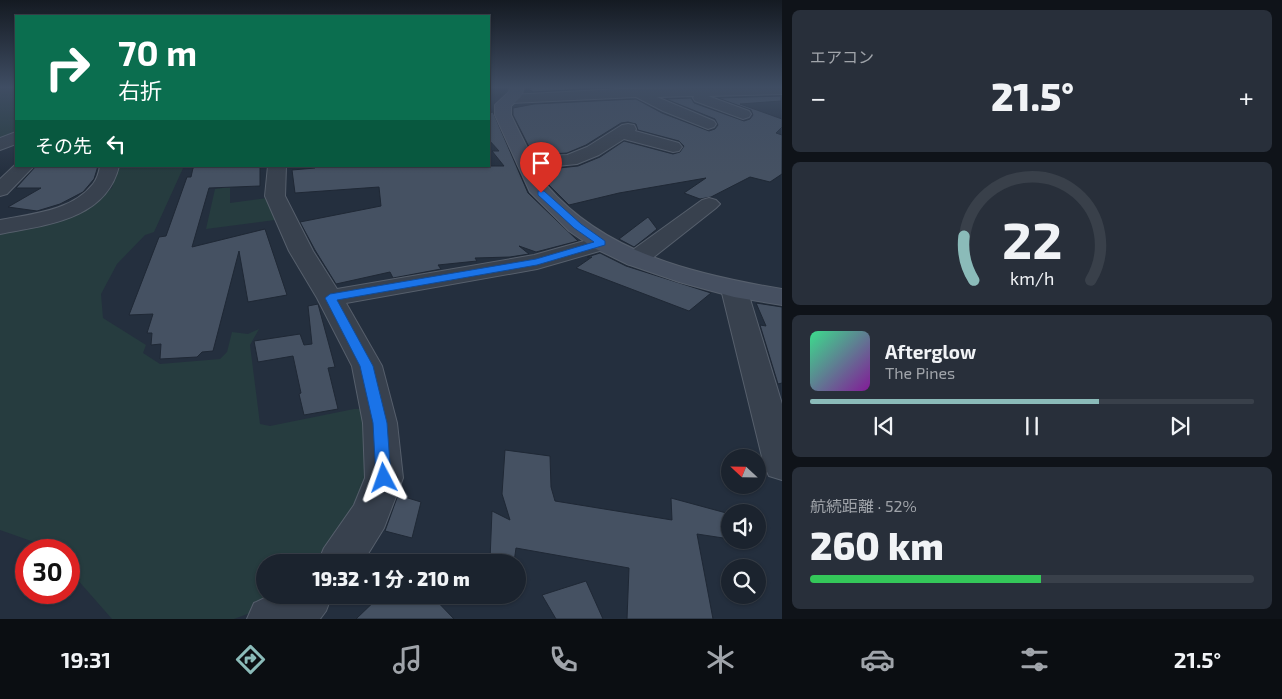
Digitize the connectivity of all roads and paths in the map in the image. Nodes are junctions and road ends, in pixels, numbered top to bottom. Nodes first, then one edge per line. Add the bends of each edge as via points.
1 (503, 116) edge
2 (688, 116) edge
3 (708, 124) dead end
4 (15, 138) edge
5 (0, 145) edge
6 (673, 147) dead end
7 (526, 163) junction
8 (24, 167) edge
9 (110, 167) edge
10 (277, 167) edge
11 (0, 190) edge
12 (709, 204) dead end
13 (0, 227) edge
14 (602, 243) junction
15 (636, 259) junction
16 (734, 289) junction
17 (782, 297) edge
18 (330, 298) junction
19 (776, 423) edge
20 (782, 465) edge
21 (344, 554) edge

1 - 7 main road
2 - 3 street
4 - 5 street
6 - 7 street via 625,131 593,151 570,160
7 - 14 main road via 541,193 577,226
8 - 11 street
9 - 13 street via 102,187 84,202 52,215
10 - 18 street via 275,196 301,251
12 - 15 street
14 - 15 main road
14 - 18 street via 537,262
15 - 16 main road
16 - 17 main road
16 - 19 street
18 - 21 street via 367,366 380,423 384,478 370,515
19 - 20 street

